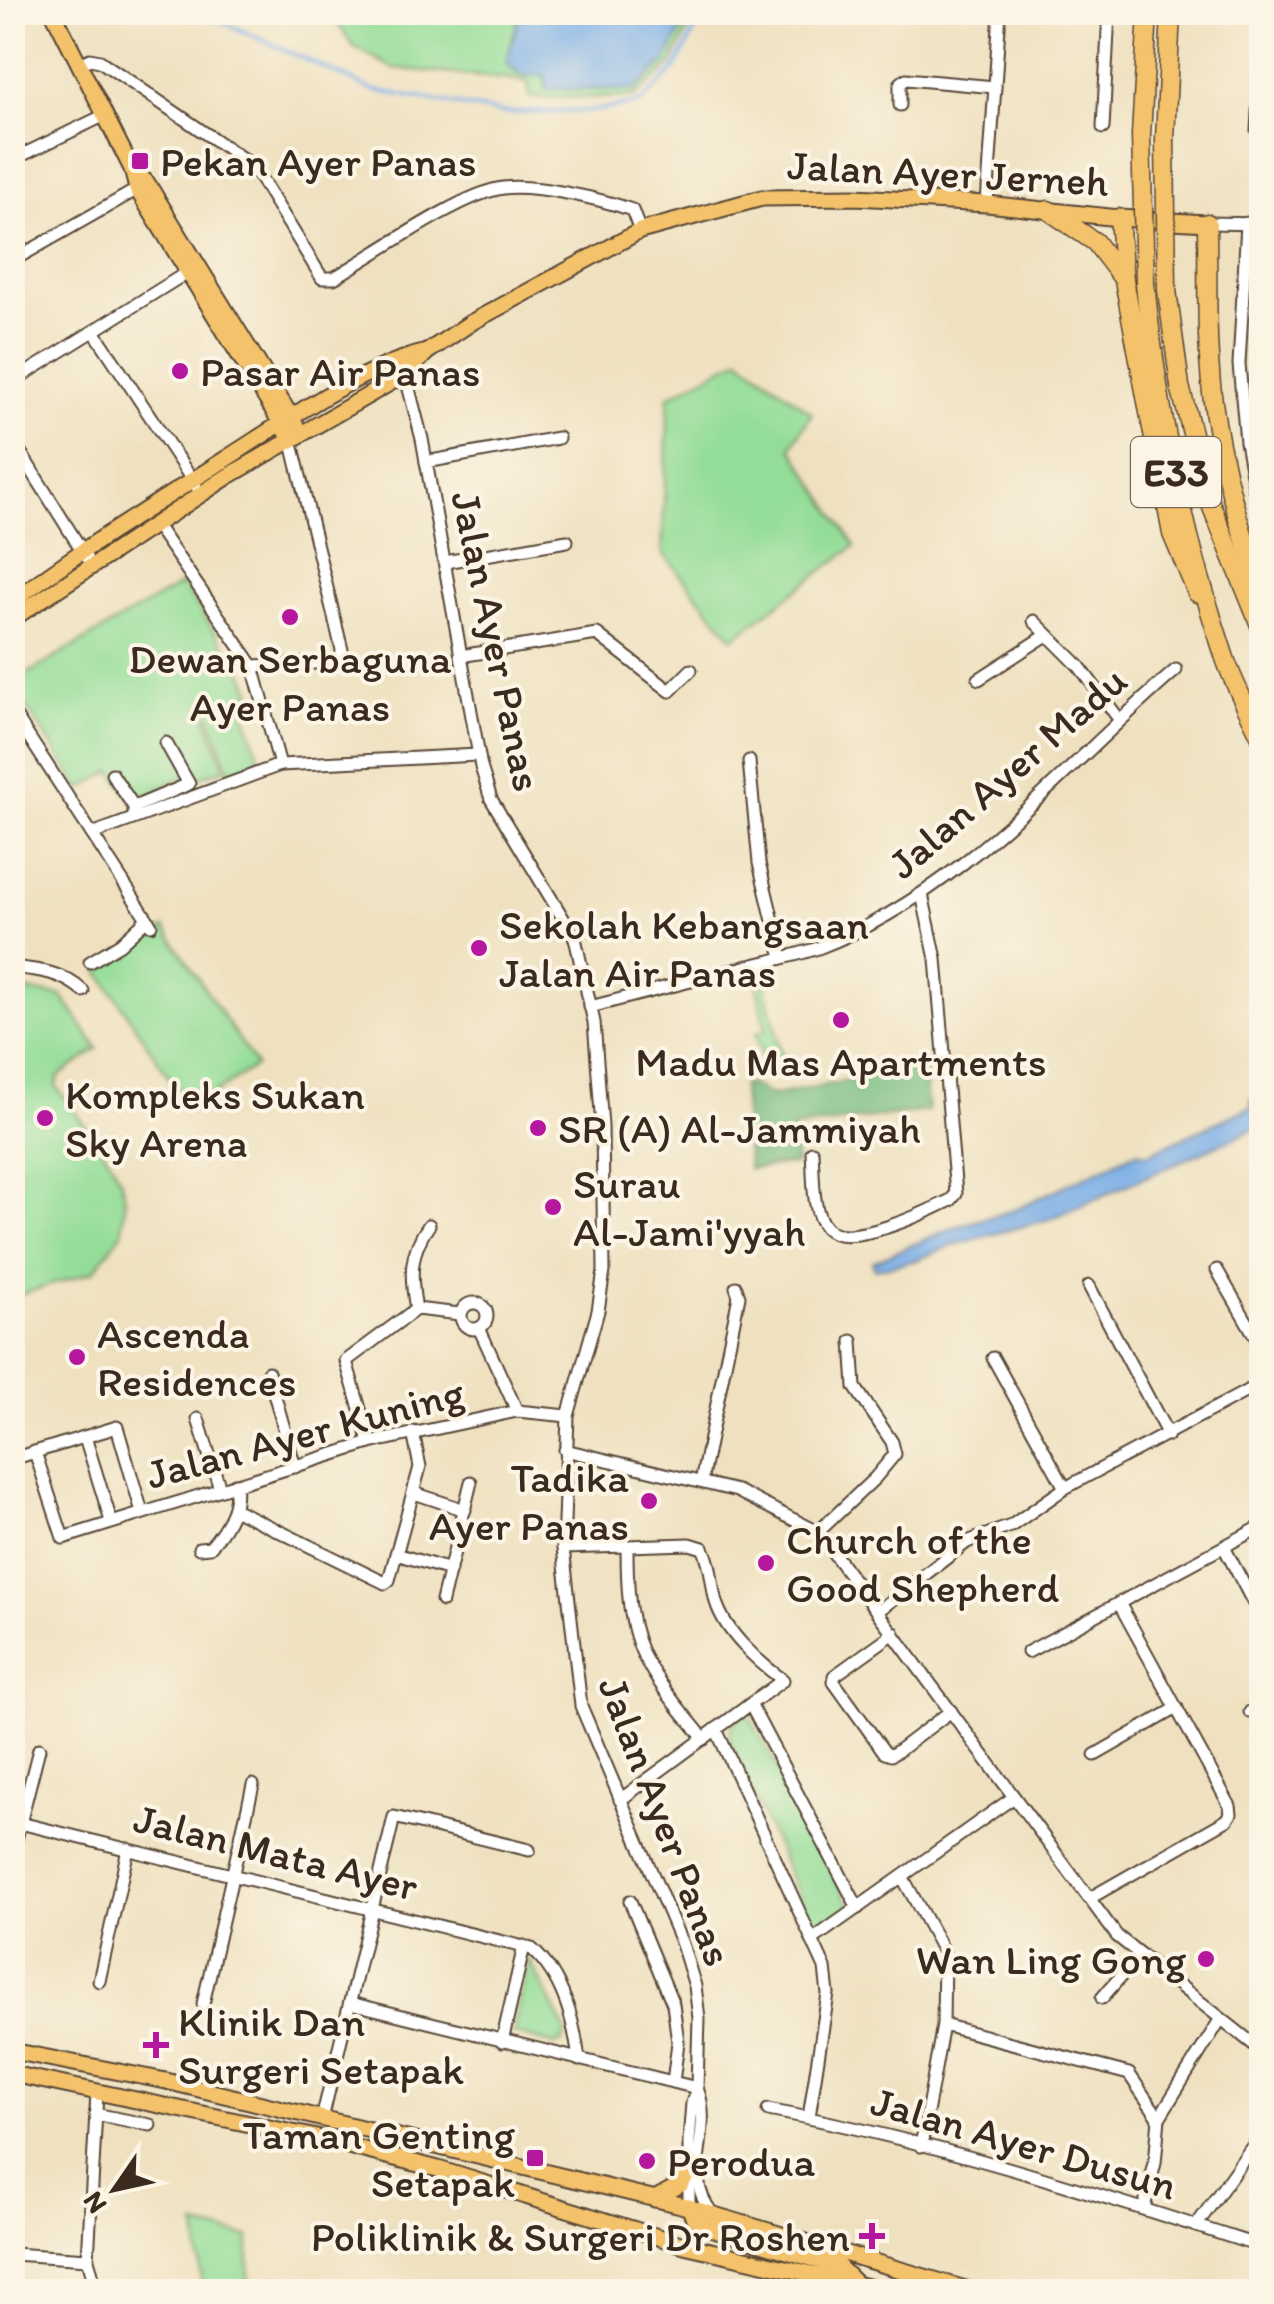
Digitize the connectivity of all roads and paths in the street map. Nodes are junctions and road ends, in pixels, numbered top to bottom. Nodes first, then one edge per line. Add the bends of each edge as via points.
1 (52, 12) edge
2 (1000, 12) edge
3 (1108, 12) edge
4 (1148, 12) edge
5 (1171, 12) edge
6 (1252, 12) edge
7 (1262, 13) edge
8 (1262, 44) edge
9 (78, 66) junction
10 (995, 87) junction
11 (900, 105) dead end
12 (103, 116) junction
13 (1103, 128) dead end
14 (1257, 131) dead end
15 (12, 160) edge
16 (142, 186) junction
17 (988, 204) junction
18 (1048, 210) junction
19 (1120, 218) junction
20 (1208, 223) junction
21 (1247, 224) junction
22 (1262, 224) edge
23 (640, 230) junction
24 (12, 261) edge
25 (191, 270) junction
26 (1124, 280) junction
27 (94, 331) junction
28 (403, 366) junction
29 (12, 382) edge
30 (286, 421) junction
31 (296, 436) junction
32 (558, 438) dead end
33 (12, 440) edge
34 (426, 462) junction
35 (27, 464) junction
36 (12, 475) edge
37 (197, 487) junction
38 (155, 524) junction
39 (1262, 530) edge
40 (568, 541) dead end
41 (87, 558) junction
42 (445, 562) junction
43 (1262, 587) edge
44 (12, 602) edge
45 (12, 619) edge
46 (1034, 621) dead end
47 (1262, 630) edge
48 (1048, 634) junction
49 (460, 656) junction
50 (1224, 658) junction
51 (253, 666) junction
52 (691, 670) dead end
53 (1176, 670) dead end
54 (979, 679) dead end
55 (12, 711) edge
56 (1119, 719) junction
57 (1262, 739) edge
58 (166, 743) dead end
59 (478, 755) junction
60 (749, 761) dead end
61 (280, 765) junction
62 (112, 774) dead end
63 (134, 813) junction
64 (92, 834) junction
65 (922, 894) junction
66 (782, 958) junction
67 (90, 962) dead end
68 (12, 968) edge
69 (83, 991) dead end
70 (590, 1007) junction
71 (812, 1152) dead end
72 (429, 1225) dead end
73 (1216, 1270) dead end
74 (1089, 1286) dead end
75 (736, 1287) dead end
76 (416, 1309) junction
77 (460, 1314) junction
78 (479, 1328) junction
79 (852, 1342) dead end
80 (1262, 1348) edge
81 (992, 1358) dead end
82 (268, 1372) dead end
83 (1262, 1383) edge
84 (517, 1411) junction
85 (568, 1416) junction
86 (198, 1419) dead end
87 (413, 1432) junction
88 (1168, 1434) junction
89 (85, 1437) junction
90 (370, 1443) junction
91 (565, 1450) junction
92 (34, 1452) junction
93 (12, 1458) edge
94 (295, 1466) junction
95 (471, 1482) dead end
96 (700, 1482) junction
97 (235, 1484) junction
98 (1065, 1488) junction
99 (220, 1489) junction
100 (414, 1493) junction
101 (234, 1509) junction
102 (465, 1510) junction
103 (142, 1512) junction
104 (111, 1521) junction
105 (1262, 1526) edge
106 (818, 1532) junction
107 (626, 1546) junction
108 (1224, 1547) junction
109 (199, 1548) dead end
110 (563, 1548) junction
111 (396, 1554) junction
112 (450, 1570) junction
113 (442, 1600) dead end
114 (1119, 1603) junction
115 (878, 1610) junction
116 (1262, 1619) edge
117 (894, 1634) junction
118 (1028, 1652) dead end
119 (750, 1704) junction
120 (1177, 1708) junction
121 (952, 1711) junction
122 (716, 1729) junction
123 (704, 1738) junction
124 (39, 1749) dead end
125 (1095, 1754) dead end
126 (253, 1785) dead end
127 (1014, 1796) junction
128 (620, 1800) junction
129 (16, 1822) edge
130 (128, 1850) junction
131 (529, 1850) dead end
132 (12, 1855) edge
133 (232, 1875) junction
134 (903, 1878) junction
135 (1090, 1898) junction
136 (630, 1901) dead end
137 (858, 1908) junction
138 (372, 1909) junction
139 (812, 1940) junction
140 (524, 1946) junction
141 (1139, 1955) junction
142 (99, 1981) dead end
143 (1102, 1998) dead end
144 (350, 2003) junction
145 (203, 2004) dead end
146 (1220, 2020) junction
147 (943, 2025) junction
148 (502, 2042) junction
149 (12, 2051) edge
150 (1262, 2051) edge
151 (36, 2056) junction
152 (579, 2060) junction
153 (12, 2074) edge
154 (673, 2082) junction
155 (697, 2088) junction
156 (97, 2092) junction
157 (768, 2110) dead end
158 (95, 2114) junction
159 (809, 2117) junction
160 (1159, 2118) junction
161 (322, 2119) junction
162 (150, 2125) dead end
163 (1262, 2134) edge
164 (921, 2146) junction
165 (686, 2176) junction
166 (654, 2199) junction
167 (688, 2207) junction
168 (1144, 2208) junction
169 (713, 2214) junction
170 (1196, 2226) junction
171 (1262, 2247) edge
172 (12, 2254) edge
173 (88, 2258) junction
174 (855, 2282) junction
175 (836, 2285) edge
176 (97, 2292) edge
177 (890, 2292) edge
178 (976, 2292) edge

1 - 9 main road
2 - 10 street
3 - 13 street
4 - 50 highway, E33, bridge via 1141,135 1153,365
5 - 47 highway, E33, bridge via 1167,290 1180,386 1210,500
6 - 7 street
8 - 14 street
9 - 12 main road
9 - 23 street via 100,61 253,166 322,278 334,278 474,196 505,188 609,202 632,210
10 - 11 street via 906,79
10 - 17 street
12 - 15 street
12 - 16 main road
16 - 24 street
16 - 25 main road
17 - 18 main road, Jalan Ayer Jerneh
17 - 23 main road, Jalan Ayer Jerneh via 780,197
18 - 19 main road, Jalan Ayer Jerneh
18 - 26 highway via 1095,242
19 - 20 main road, Jalan Ayer Jerneh
19 - 26 highway
20 - 21 street, Jalan Ayer Jerneh
20 - 43 highway via 1214,413
21 - 22 street, Jalan Ayer Jerneh
21 - 39 street via 1240,364
23 - 28 main road, Jalan Ayer Jerneh
25 - 27 street
25 - 30 main road
26 - 50 highway via 1172,534
27 - 29 street
27 - 37 street
28 - 30 main road, Jalan Ayer Jerneh
28 - 31 main road, Jalan Ayer Jerneh
28 - 34 street, Jalan Ayer Panas
30 - 31 main road
30 - 37 main road, Jalan Ayer Jerneh
31 - 37 main road, Jalan Ayer Jerneh
31 - 51 street via 341,658
32 - 34 street
33 - 35 street
34 - 42 street, Jalan Ayer Panas
35 - 36 street
35 - 41 street
37 - 38 main road, Jalan Ayer Jerneh
37 - 41 main road, Jalan Ayer Jerneh
38 - 41 main road, Jalan Ayer Jerneh
38 - 51 street
40 - 42 street
41 - 44 main road, Jalan Ayer Jerneh
41 - 45 main road, Jalan Ayer Jerneh
42 - 49 street, Jalan Ayer Panas
46 - 48 street
48 - 54 street
48 - 56 street
49 - 52 street via 597,634 670,691
49 - 59 street, Jalan Ayer Panas
50 - 57 highway, E33
51 - 61 street
53 - 56 street, Jalan Ayer Madu
55 - 64 street
56 - 65 street, Jalan Ayer Madu via 1047,790
58 - 63 street via 189,784
59 - 61 street
59 - 70 street, Jalan Ayer Panas via 491,799 576,938
60 - 66 street via 758,863
61 - 63 street
62 - 63 street
63 - 64 street
64 - 67 street via 149,922
65 - 66 street, Jalan Ayer Madu via 857,930
65 - 71 street via 936,959 956,1194 907,1221 837,1235 818,1212
66 - 70 street, Jalan Ayer Madu
68 - 69 street via 47,970
70 - 85 street, Jalan Ayer Panas via 598,1053 604,1272
72 - 76 street via 409,1269
73 - 80 street
74 - 88 street
75 - 96 street
76 - 77 street
76 - 90 street via 346,1360
77 - 78 street via 468,1328
77 - 78 street via 468,1304 481,1306 486,1318
78 - 84 street
79 - 106 street via 855,1387 895,1454
81 - 98 street
82 - 94 street
83 - 88 street
84 - 85 street, Jalan Ayer Kuning
84 - 87 street, Jalan Ayer Kuning
85 - 91 street, Jalan Ayer Panas
86 - 99 street
87 - 90 street, Jalan Ayer Kuning
87 - 100 street via 420,1467
88 - 98 street
89 - 92 street
89 - 103 street via 118,1427
89 - 104 street
90 - 94 street, Jalan Ayer Kuning
91 - 96 street
91 - 110 street, Jalan Ayer Panas
92 - 93 street
92 - 104 street, Jalan Ayer Kuning via 63,1538
94 - 97 street, Jalan Ayer Kuning
95 - 102 street
96 - 106 street via 761,1501
97 - 99 street, Jalan Ayer Kuning
97 - 101 street
98 - 115 street via 1011,1526 967,1542
99 - 103 street, Jalan Ayer Kuning
100 - 102 street
100 - 111 street
101 - 109 street via 210,1547
101 - 111 street via 380,1582 389,1580
102 - 112 street
103 - 104 street, Jalan Ayer Kuning
105 - 108 street
106 - 115 street
107 - 110 street
107 - 119 street via 703,1548 725,1620 782,1680
107 - 123 street via 635,1632 650,1668
108 - 114 street
108 - 116 street
110 - 128 street, Jalan Ayer Panas via 577,1692
111 - 112 street
112 - 113 street
114 - 118 street
114 - 120 street
115 - 117 street
117 - 121 street
117 - 121 street via 834,1676 885,1753 898,1751
119 - 122 street
119 - 137 street
120 - 125 street
120 - 135 street via 1231,1814
121 - 127 street
122 - 123 street
122 - 139 street
123 - 128 street
124 - 129 street
126 - 133 street
127 - 134 street
127 - 135 street
128 - 155 street, Jalan Ayer Panas via 696,1986
129 - 130 street, Jalan Mata Ayer
129 - 132 street
130 - 133 street, Jalan Mata Ayer
130 - 142 street
131 - 138 street via 394,1818
133 - 138 street, Jalan Mata Ayer
133 - 145 street
134 - 137 street
134 - 147 street via 944,1953
135 - 141 street
136 - 154 street via 673,2004
137 - 139 street
138 - 140 street, Jalan Mata Ayer
138 - 144 street
139 - 159 street via 828,1994
140 - 148 street
140 - 152 street via 546,1961 566,1999
141 - 143 street
141 - 146 street
144 - 148 street
144 - 161 street
146 - 150 street
146 - 160 street
147 - 160 street via 1129,2074
147 - 164 street
148 - 152 street
149 - 151 main road
151 - 156 main road via 89,2078
151 - 161 main road
152 - 154 street
153 - 156 main road
154 - 155 street
155 - 165 street, Jalan Ayer Panas
155 - 169 street, Jalan Ayer Panas via 704,2104 696,2182
156 - 158 street
156 - 175 main road via 438,2169
157 - 159 street, Jalan Ayer Dusun
158 - 162 street
158 - 173 street
159 - 164 street, Jalan Ayer Dusun
160 - 168 street
161 - 166 main road
163 - 170 street
164 - 168 street, Jalan Ayer Dusun
165 - 166 main road
165 - 167 street, Jalan Ayer Panas
166 - 167 main road
167 - 169 main road
167 - 174 main road via 710,2228 838,2266
168 - 170 street, Jalan Ayer Dusun
169 - 178 main road
170 - 171 street, Jalan Ayer Dusun
172 - 173 street
173 - 176 street
174 - 175 main road
174 - 177 main road

